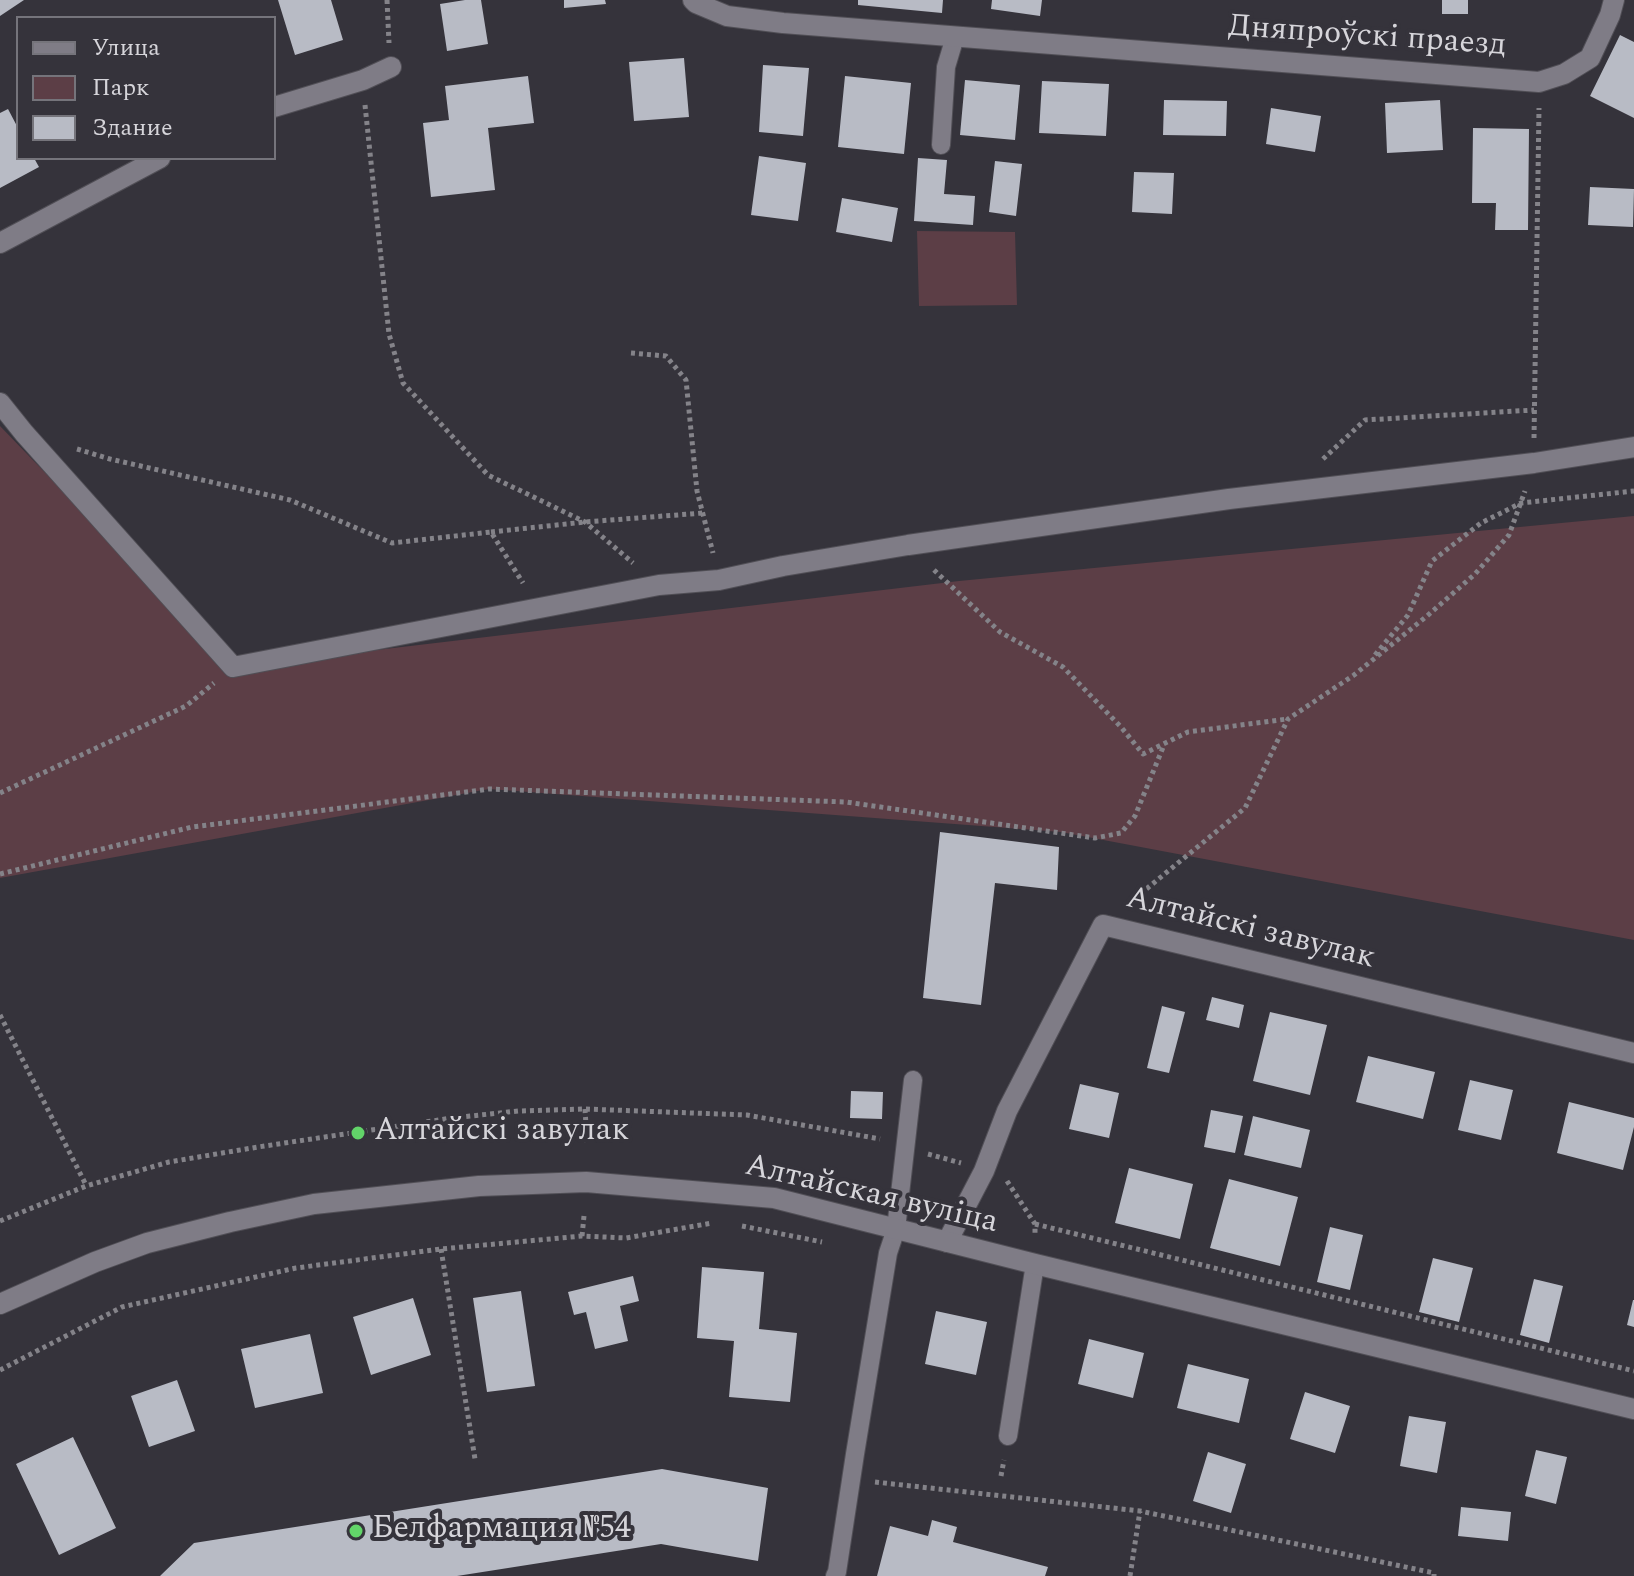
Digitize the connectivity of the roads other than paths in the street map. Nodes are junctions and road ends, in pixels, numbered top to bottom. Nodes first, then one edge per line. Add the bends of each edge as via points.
1 (693, 0) edge
2 (1614, 0) edge
3 (955, 37) junction
4 (391, 67) road end
5 (276, 106) edge
6 (941, 145) dead end
7 (156, 160) edge
8 (0, 243) edge
9 (0, 403) edge
10 (1634, 447) edge
11 (1634, 1053) edge
12 (913, 1080) dead end
13 (896, 1229) junction
14 (947, 1242) junction
15 (1035, 1264) junction
16 (0, 1304) edge
17 (1634, 1409) edge
18 (1008, 1436) dead end
19 (835, 1576) edge

1 - 3 street, Дняпроўскі праезд via 727,16
2 - 3 street, Дняпроўскі праезд via 1590,58 1539,82
3 - 6 lane via 946,67
4 - 5 street
7 - 8 street
9 - 10 street via 233,667 659,585 719,580 908,545
11 - 14 street, Алтайскі завулак via 1103,925 1007,1111 984,1171
12 - 13 lane
13 - 14 street, Алтайская вуліца
13 - 16 street, Алтайская вуліца via 774,1198 586,1182 479,1186 314,1204 230,1222 147,1243
13 - 19 lane
14 - 15 street, Алтайская вуліца
15 - 17 street, Алтайская вуліца
15 - 18 lane

